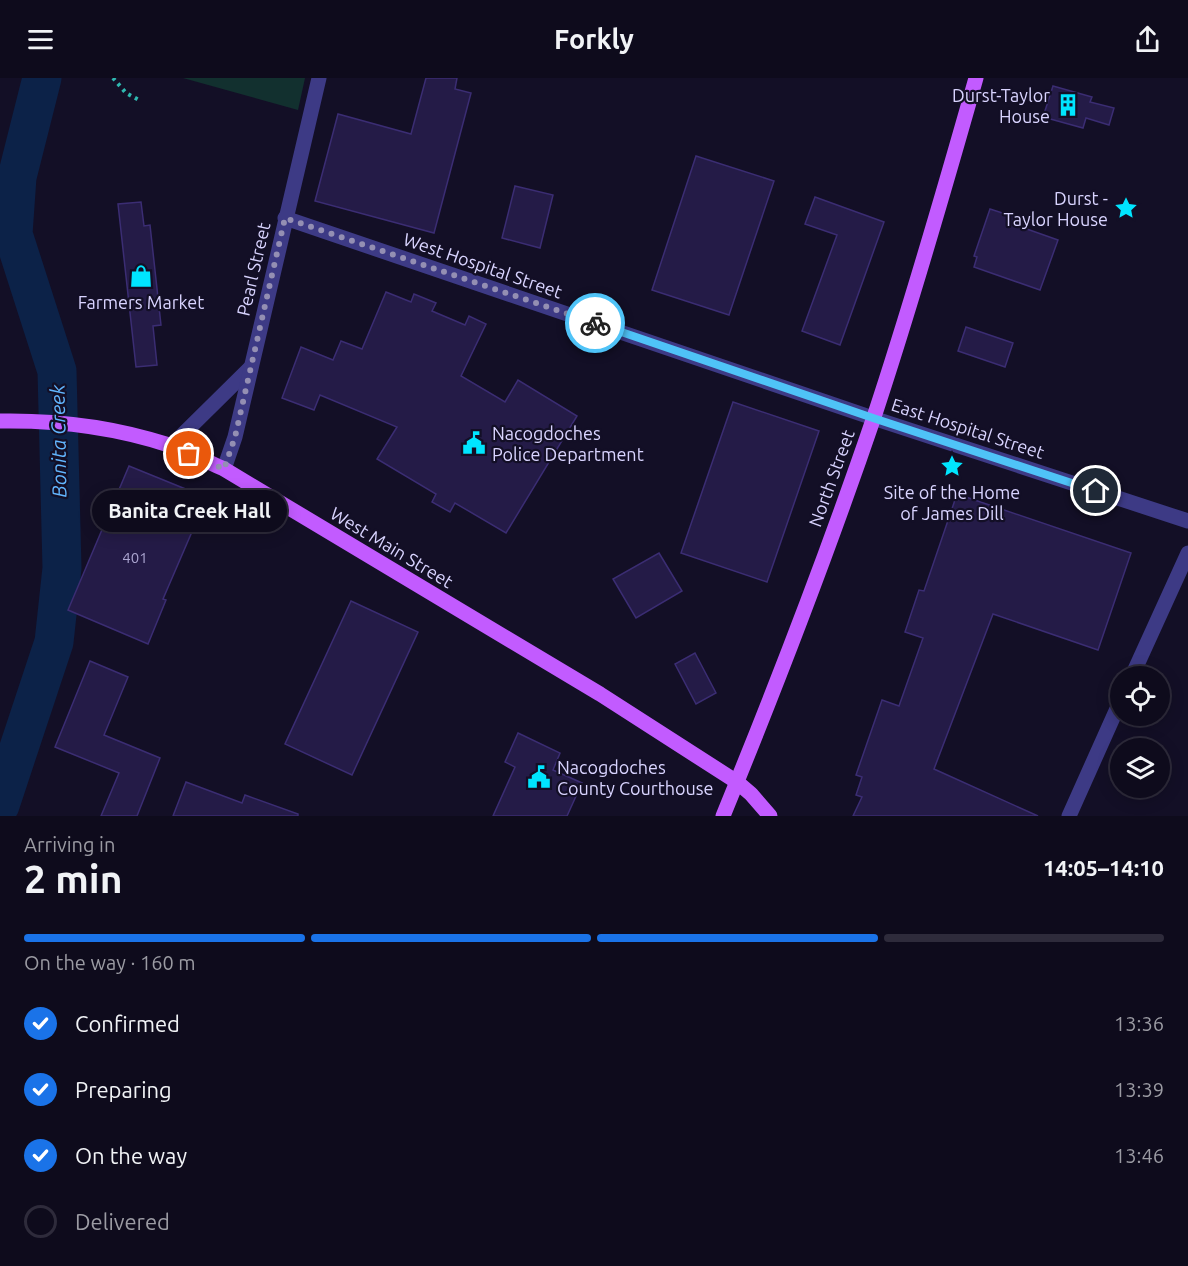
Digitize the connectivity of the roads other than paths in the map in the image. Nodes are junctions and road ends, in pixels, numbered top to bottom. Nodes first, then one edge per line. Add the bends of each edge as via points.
1 (319, 78) edge
2 (976, 78) edge
3 (285, 218) junction
4 (250, 368) junction
5 (873, 418) junction
6 (0, 421) edge
7 (171, 446) junction
8 (224, 469) junction
9 (1188, 521) edge
10 (1188, 553) edge
11 (1137, 666) edge
12 (1110, 724) edge
13 (737, 782) junction
14 (723, 816) edge
15 (770, 816) edge
16 (1069, 816) edge

1 - 3 street, Pearl Street
2 - 5 main road, North Street
3 - 4 street, Pearl Street
3 - 5 street, West Hospital Street
4 - 7 street
4 - 8 street, Pearl Street
5 - 9 street, East Hospital Street
5 - 13 main road, North Street
6 - 7 main road, West Main Street via 71,423
7 - 8 main road, West Main Street
8 - 13 main road, West Main Street via 600,694
10 - 11 street
12 - 16 street
13 - 14 main road, North Street
13 - 15 main road, West Main Street

